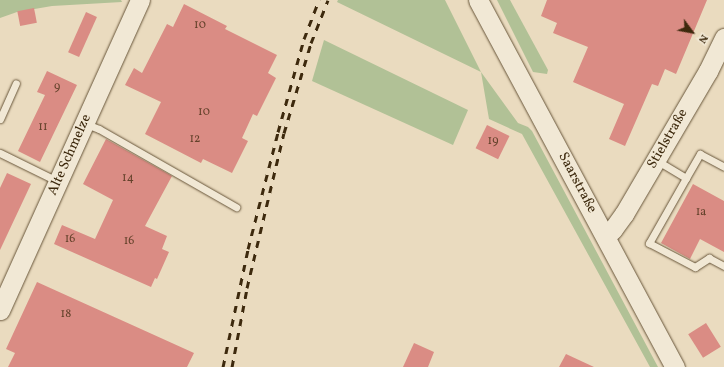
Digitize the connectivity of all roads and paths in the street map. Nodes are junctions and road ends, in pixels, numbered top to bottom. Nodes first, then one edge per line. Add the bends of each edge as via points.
1 (140, 0) edge
2 (478, 0) edge
3 (724, 38) edge
4 (16, 83) dead end
5 (0, 118) edge
6 (84, 123) junction
7 (0, 153) edge
8 (656, 160) junction
9 (724, 167) edge
10 (686, 178) junction
11 (58, 181) junction
12 (236, 207) dead end
13 (606, 236) junction
14 (724, 266) edge
15 (0, 310) edge
16 (675, 367) edge

1 - 6 street, Alte Schmelze
2 - 13 street, Saarstraße
3 - 8 street, Stielstraße via 708,71
4 - 5 lane
6 - 11 street, Alte Schmelze
6 - 12 lane via 100,129
7 - 11 lane
8 - 10 lane
8 - 13 street, Stielstraße via 620,221
9 - 10 lane via 700,154
10 - 14 lane via 649,244 694,267 709,258
11 - 15 street, Alte Schmelze
13 - 16 street, Saarstraße

